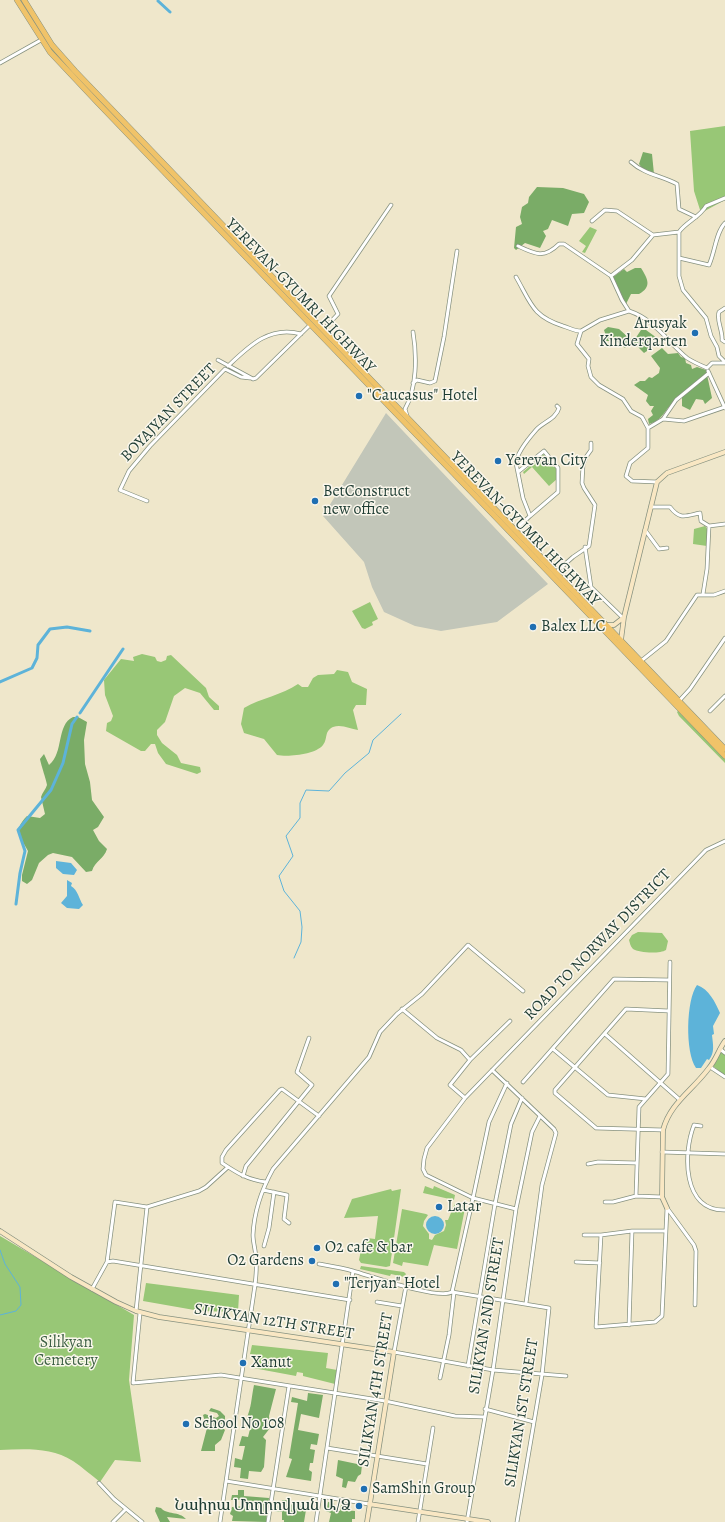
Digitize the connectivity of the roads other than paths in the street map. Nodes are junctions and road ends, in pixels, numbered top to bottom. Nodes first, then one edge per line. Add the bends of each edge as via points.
1 (17, 0) edge
2 (24, 0) edge
3 (42, 40) junction
4 (0, 63) edge
5 (631, 162) dead end
6 (725, 198) edge
7 (391, 205) dead end
8 (696, 217) junction
9 (592, 222) dead end
10 (725, 223) edge
11 (678, 232) junction
12 (654, 235) junction
13 (518, 246) dead end
14 (457, 251) dead end
15 (678, 258) junction
16 (611, 276) junction
17 (516, 277) dead end
18 (278, 288) junction
19 (725, 308) edge
20 (629, 311) junction
21 (310, 325) junction
22 (323, 330) junction
23 (581, 331) junction
24 (413, 332) dead end
25 (301, 334) junction
26 (725, 342) edge
27 (218, 360) dead end
28 (725, 363) edge
29 (228, 366) junction
30 (707, 368) junction
31 (709, 372) junction
32 (250, 378) junction
33 (413, 383) junction
34 (556, 406) dead end
35 (725, 408) edge
36 (407, 418) junction
37 (663, 419) junction
38 (648, 428) junction
39 (591, 443) dead end
40 (725, 452) edge
41 (518, 472) junction
42 (657, 482) junction
43 (147, 501) dead end
44 (651, 507) junction
45 (530, 516) junction
46 (725, 524) edge
47 (709, 526) junction
48 (513, 530) junction
49 (645, 530) junction
50 (585, 547) junction
51 (667, 548) dead end
52 (556, 572) junction
53 (725, 591) edge
54 (703, 594) junction
55 (623, 618) junction
56 (607, 625) junction
57 (725, 638) edge
58 (621, 640) junction
59 (641, 661) junction
60 (725, 696) edge
61 (680, 701) junction
62 (710, 711) dead end
63 (724, 746) edge
64 (725, 756) edge
65 (725, 841) edge
66 (670, 962) dead end
67 (669, 980) junction
68 (523, 991) dead end
69 (402, 1009) junction
70 (669, 1011) junction
71 (510, 1021) dead end
72 (605, 1034) junction
73 (309, 1038) dead end
74 (725, 1041) edge
75 (720, 1048) junction
76 (553, 1049) junction
77 (725, 1053) edge
78 (470, 1060) junction
79 (574, 1067) junction
80 (710, 1067) junction
81 (492, 1070) junction
82 (725, 1077) edge
83 (523, 1082) dead end
84 (661, 1082) junction
85 (507, 1083) junction
86 (465, 1098) junction
87 (522, 1098) junction
88 (646, 1099) junction
89 (680, 1100) junction
90 (298, 1102) junction
91 (319, 1116) junction
92 (540, 1116) junction
93 (701, 1126) dead end
94 (638, 1130) junction
95 (663, 1130) junction
96 (662, 1152) junction
97 (688, 1153) junction
98 (725, 1154) edge
99 (637, 1163) junction
100 (588, 1164) dead end
101 (226, 1168) dead end
102 (243, 1176) junction
103 (266, 1182) junction
104 (263, 1190) junction
105 (274, 1192) junction
106 (636, 1196) junction
107 (662, 1197) junction
108 (473, 1198) junction
109 (605, 1202) dead end
110 (495, 1204) junction
111 (147, 1207) junction
112 (667, 1208) junction
113 (516, 1209) junction
114 (725, 1210) edge
115 (289, 1223) dead end
116 (632, 1231) junction
117 (666, 1231) junction
118 (0, 1232) edge
119 (584, 1235) dead end
120 (601, 1235) junction
121 (264, 1246) dead end
122 (107, 1262) junction
123 (576, 1262) dead end
124 (600, 1263) junction
125 (319, 1264) dead end
126 (140, 1265) junction
127 (353, 1271) junction
128 (255, 1285) junction
129 (406, 1286) junction
130 (92, 1289) junction
131 (453, 1292) junction
132 (479, 1297) junction
133 (350, 1300) junction
134 (502, 1300) junction
135 (378, 1302) dead end
136 (526, 1303) junction
137 (695, 1305) dead end
138 (402, 1306) junction
139 (138, 1312) junction
140 (629, 1325) junction
141 (248, 1330) junction
142 (343, 1345) junction
143 (394, 1352) junction
144 (443, 1361) junction
145 (468, 1366) junction
146 (493, 1370) junction
147 (542, 1375) junction
148 (566, 1376) dead end
149 (241, 1378) junction
150 (440, 1378) dead end
151 (289, 1386) junction
152 (336, 1393) junction
153 (385, 1401) junction
154 (485, 1410) junction
155 (484, 1417) junction
156 (534, 1422) junction
157 (433, 1428) dead end
158 (327, 1448) junction
159 (377, 1457) junction
160 (427, 1464) junction
161 (226, 1481) junction
162 (99, 1483) dead end
163 (272, 1488) junction
164 (320, 1496) junction
165 (370, 1504) junction
166 (125, 1510) junction
167 (420, 1511) junction
168 (467, 1521) edge
169 (113, 1522) edge
170 (142, 1522) edge
171 (220, 1522) edge
172 (268, 1522) edge
173 (316, 1522) edge
174 (367, 1522) edge
175 (418, 1522) edge
176 (488, 1522) edge
177 (517, 1522) edge

1 - 3 highway, YEREVAN-GYUMRI HIGHWAY
2 - 18 highway, YEREVAN-GYUMRI HIGHWAY via 46,37 61,56
3 - 4 street
3 - 18 highway, YEREVAN-GYUMRI HIGHWAY via 93,98
5 - 8 street via 646,172 677,184 679,209
6 - 8 street via 706,206
7 - 22 street via 329,296 338,314
8 - 11 street
9 - 12 street via 605,210 616,211
10 - 15 street via 719,229 715,252 709,265
11 - 12 street
11 - 15 street
12 - 16 street via 632,260
13 - 16 street via 540,255 549,253 559,244 564,244
14 - 33 street via 435,381 430,383 417,380
15 - 28 street via 683,290 706,318 719,356
16 - 20 street
17 - 23 street via 529,302 542,317 573,331
18 - 21 highway, YEREVAN-GYUMRI HIGHWAY
18 - 22 highway, YEREVAN-GYUMRI HIGHWAY
19 - 26 street via 719,312 718,318 722,340
20 - 23 street via 600,320
20 - 30 street via 636,313 665,335 688,358
21 - 25 street
21 - 48 highway, YEREVAN-GYUMRI HIGHWAY
22 - 36 highway, YEREVAN-GYUMRI HIGHWAY
23 - 38 street via 577,344 589,359 591,377 599,385 623,399 632,411 642,417
24 - 33 street via 416,348
25 - 29 street via 289,330 266,335
25 - 32 street via 256,378
27 - 29 street, BOYAJYAN STREET
28 - 30 street via 712,363
29 - 32 street, BOYAJYAN STREET
30 - 31 street
31 - 35 street
31 - 37 street via 672,404
32 - 43 street, BOYAJYAN STREET via 241,377 225,369 129,471 120,490
33 - 36 street via 404,409
34 - 41 street via 559,408 556,415 536,430 516,457
35 - 37 street via 684,421
36 - 48 highway, YEREVAN-GYUMRI HIGHWAY
37 - 38 street
38 - 42 street via 648,448 630,463 626,476 632,481
39 - 50 street via 582,474 584,488 595,504 589,546
40 - 42 main road via 667,472
41 - 45 street via 523,498
41 - 45 street via 544,451 558,468 558,492
42 - 44 main road
44 - 47 street via 670,507 680,516 700,513 701,521
44 - 49 main road
45 - 48 street
46 - 47 street
47 - 54 street
48 - 52 highway, YEREVAN-GYUMRI HIGHWAY
48 - 64 highway, YEREVAN-GYUMRI HIGHWAY
49 - 51 street via 659,549
49 - 55 main road
50 - 52 street
50 - 55 street via 591,587
52 - 56 highway, YEREVAN-GYUMRI HIGHWAY
53 - 54 street via 714,595
54 - 59 street via 697,594 666,641
55 - 56 main road
55 - 58 main road
56 - 58 highway, YEREVAN-GYUMRI HIGHWAY
57 - 61 street
58 - 59 highway, YEREVAN-GYUMRI HIGHWAY
59 - 61 highway, YEREVAN-GYUMRI HIGHWAY
60 - 62 street
61 - 63 highway, YEREVAN-GYUMRI HIGHWAY
65 - 81 street, ROAD TO NORWAY DISTRICT via 706,850
66 - 67 street
67 - 70 street
67 - 76 street via 614,979
68 - 69 street via 468,945 422,994
69 - 78 street via 438,1038 461,1050
69 - 91 street via 380,1032 369,1057
70 - 72 street via 626,1009
70 - 84 street via 668,1074
71 - 78 street
72 - 79 street
72 - 84 street
73 - 90 street via 297,1072 312,1085
74 - 75 main road
75 - 77 street
75 - 80 main road
76 - 79 street
76 - 83 street
78 - 86 street via 450,1085
79 - 88 street via 608,1095
79 - 94 street via 555,1093 596,1128
80 - 82 street
80 - 89 main road
81 - 85 street
81 - 86 street, ROAD TO NORWAY DISTRICT
84 - 88 street
84 - 89 street
85 - 87 street
85 - 108 street via 489,1122
86 - 108 street, ROAD TO NORWAY DISTRICT via 427,1148 423,1169 430,1179
87 - 92 street
87 - 110 street via 511,1124
88 - 94 street via 639,1107
89 - 95 main road via 669,1114
90 - 91 street
90 - 102 street via 246,1166
90 - 102 street via 280,1090 226,1150 222,1163
91 - 103 street
92 - 113 street, SILIKYAN 2ND STREET via 532,1132
92 - 136 street via 556,1133 542,1185
93 - 97 street via 694,1125 688,1139
94 - 95 street
94 - 99 street
95 - 96 main road
96 - 97 street
96 - 107 main road
97 - 98 street
97 - 114 street via 688,1180 692,1190 706,1204
99 - 100 street
99 - 106 street
101 - 111 street via 199,1191
102 - 103 street via 253,1181
103 - 104 street
104 - 105 street
104 - 128 street via 253,1235 256,1258
105 - 115 street via 287,1195 284,1219
105 - 121 street via 270,1228
106 - 107 street
106 - 109 street
107 - 112 main road
108 - 110 street, ROAD TO NORWAY DISTRICT
108 - 131 street
110 - 113 street, ROAD TO NORWAY DISTRICT
110 - 132 street
111 - 122 street via 115,1202
111 - 126 street
112 - 117 street
112 - 137 street via 696,1251
113 - 134 street, SILIKYAN 2ND STREET
116 - 117 street
116 - 120 street
116 - 140 street
117 - 140 street via 662,1316 655,1322
118 - 130 main road, SILIKYAN 12TH STREET
119 - 120 street
120 - 124 street
122 - 126 street
122 - 130 street
123 - 124 street
124 - 140 street via 596,1327
125 - 127 street
126 - 128 street
126 - 139 street
127 - 129 street
127 - 133 street
128 - 133 street
128 - 141 street
129 - 131 street via 442,1294
129 - 138 street, SILIKYAN 4TH STREET
130 - 139 main road, SILIKYAN 12TH STREET
131 - 132 street
131 - 144 street via 449,1335
132 - 134 street
132 - 145 street
133 - 142 street
134 - 136 street
134 - 146 street, SILIKYAN 2ND STREET
135 - 138 street
136 - 147 street, SILIKYAN 1ST STREET via 549,1308
138 - 143 street, SILIKYAN 4TH STREET
139 - 141 main road, SILIKYAN 12TH STREET
139 - 149 street via 133,1383 221,1375
141 - 142 main road, SILIKYAN 12TH STREET
141 - 149 street
142 - 143 main road, SILIKYAN 12TH STREET
142 - 152 street
143 - 144 street, SILIKYAN 12TH STREET
143 - 153 main road, SILIKYAN 4TH STREET
144 - 145 street, SILIKYAN 12TH STREET
144 - 150 street
145 - 146 street, SILIKYAN 12TH STREET
146 - 147 street, SILIKYAN 12TH STREET
146 - 154 street, SILIKYAN 2ND STREET
147 - 148 street, SILIKYAN 12TH STREET
147 - 156 street, SILIKYAN 1ST STREET
149 - 151 street
149 - 161 street
151 - 152 street
151 - 163 street
152 - 153 street
152 - 158 street
153 - 155 street via 456,1416
153 - 159 main road, SILIKYAN 4TH STREET
154 - 155 street, SILIKYAN 2ND STREET
154 - 156 street
155 - 168 street, SILIKYAN 2ND STREET
156 - 177 street, SILIKYAN 1ST STREET
157 - 160 street
158 - 159 street
158 - 164 street
159 - 160 street
159 - 165 main road, SILIKYAN 4TH STREET
160 - 167 street
161 - 163 street
161 - 171 street
162 - 166 street
163 - 164 street
163 - 172 street
164 - 165 street
164 - 173 street
165 - 167 main road
165 - 174 main road, SILIKYAN 4TH STREET
166 - 169 street
166 - 170 street
167 - 168 main road
167 - 175 street
168 - 176 main road

